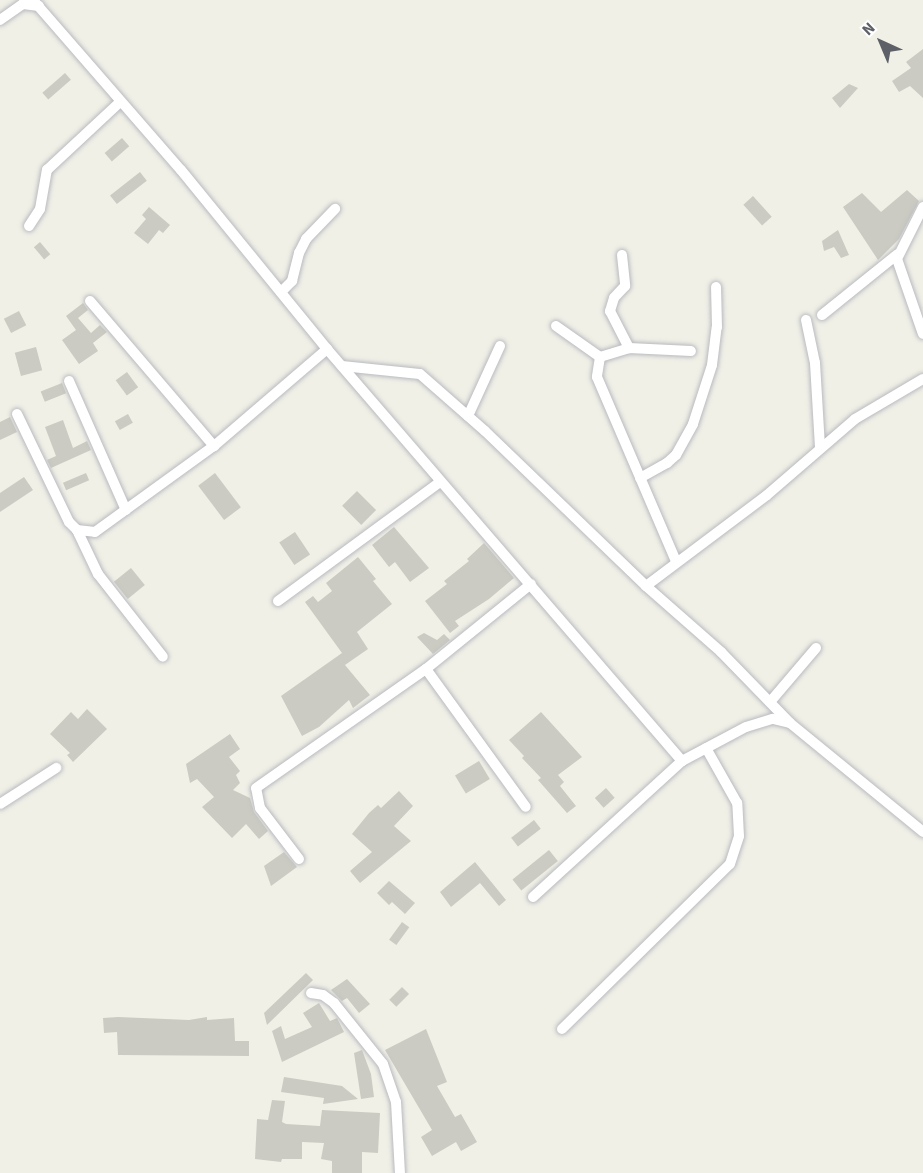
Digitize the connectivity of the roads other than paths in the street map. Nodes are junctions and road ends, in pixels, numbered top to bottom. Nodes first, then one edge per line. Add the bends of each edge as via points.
1 (36, 3) edge
2 (0, 20) edge
3 (120, 102) junction
4 (923, 207) edge
5 (335, 209) dead end
6 (29, 226) dead end
7 (898, 254) junction
8 (622, 255) dead end
9 (716, 287) dead end
10 (281, 292) junction
11 (90, 301) dead end
12 (822, 315) dead end
13 (806, 320) dead end
14 (556, 326) dead end
15 (922, 326) edge
16 (500, 346) dead end
17 (629, 348) junction
18 (327, 349) junction
19 (691, 351) dead end
20 (600, 357) junction
21 (342, 366) junction
22 (923, 380) edge
23 (69, 381) dead end
24 (17, 414) dead end
25 (468, 416) junction
26 (214, 446) junction
27 (820, 447) junction
28 (640, 478) junction
29 (440, 482) junction
30 (126, 510) junction
31 (77, 530) junction
32 (676, 561) junction
33 (531, 584) junction
34 (646, 586) junction
35 (278, 601) dead end
36 (816, 648) dead end
37 (163, 657) dead end
38 (426, 669) junction
39 (770, 702) junction
40 (790, 723) junction
41 (706, 748) junction
42 (682, 761) junction
43 (56, 768) dead end
44 (0, 804) edge
45 (526, 807) dead end
46 (923, 832) edge
47 (299, 859) dead end
48 (533, 897) dead end
49 (311, 993) dead end
50 (562, 1029) dead end
51 (400, 1173) edge

1 - 2 street via 23,4
1 - 3 street
3 - 6 street via 47,170 40,209
3 - 10 street
4 - 7 street
5 - 10 street via 306,239 292,281
7 - 12 street
7 - 15 street via 898,264
8 - 17 street via 625,286 614,298 610,311
9 - 28 street via 717,327 712,365 693,424 676,455
10 - 18 street
11 - 26 street
13 - 27 street via 815,363
14 - 20 street
16 - 25 street
17 - 19 street
17 - 20 street
18 - 21 street
18 - 26 street
20 - 28 street via 597,377
21 - 25 street via 417,373
21 - 29 street
22 - 27 street via 855,419
23 - 30 street
24 - 31 street via 69,522
25 - 34 street
26 - 30 street
27 - 32 street via 767,495
28 - 32 street
29 - 33 street
29 - 35 street
30 - 31 street via 94,532
31 - 37 street via 98,574
32 - 34 street
33 - 38 street
33 - 42 street
34 - 39 street via 722,652
36 - 39 street
38 - 45 street
38 - 47 street via 256,788 260,808
39 - 40 street
40 - 41 street via 773,719 760,722
40 - 46 street
41 - 42 street
41 - 50 street via 737,803 739,836 730,864
42 - 48 street
43 - 44 street
49 - 51 street via 334,1003 383,1064 396,1102

